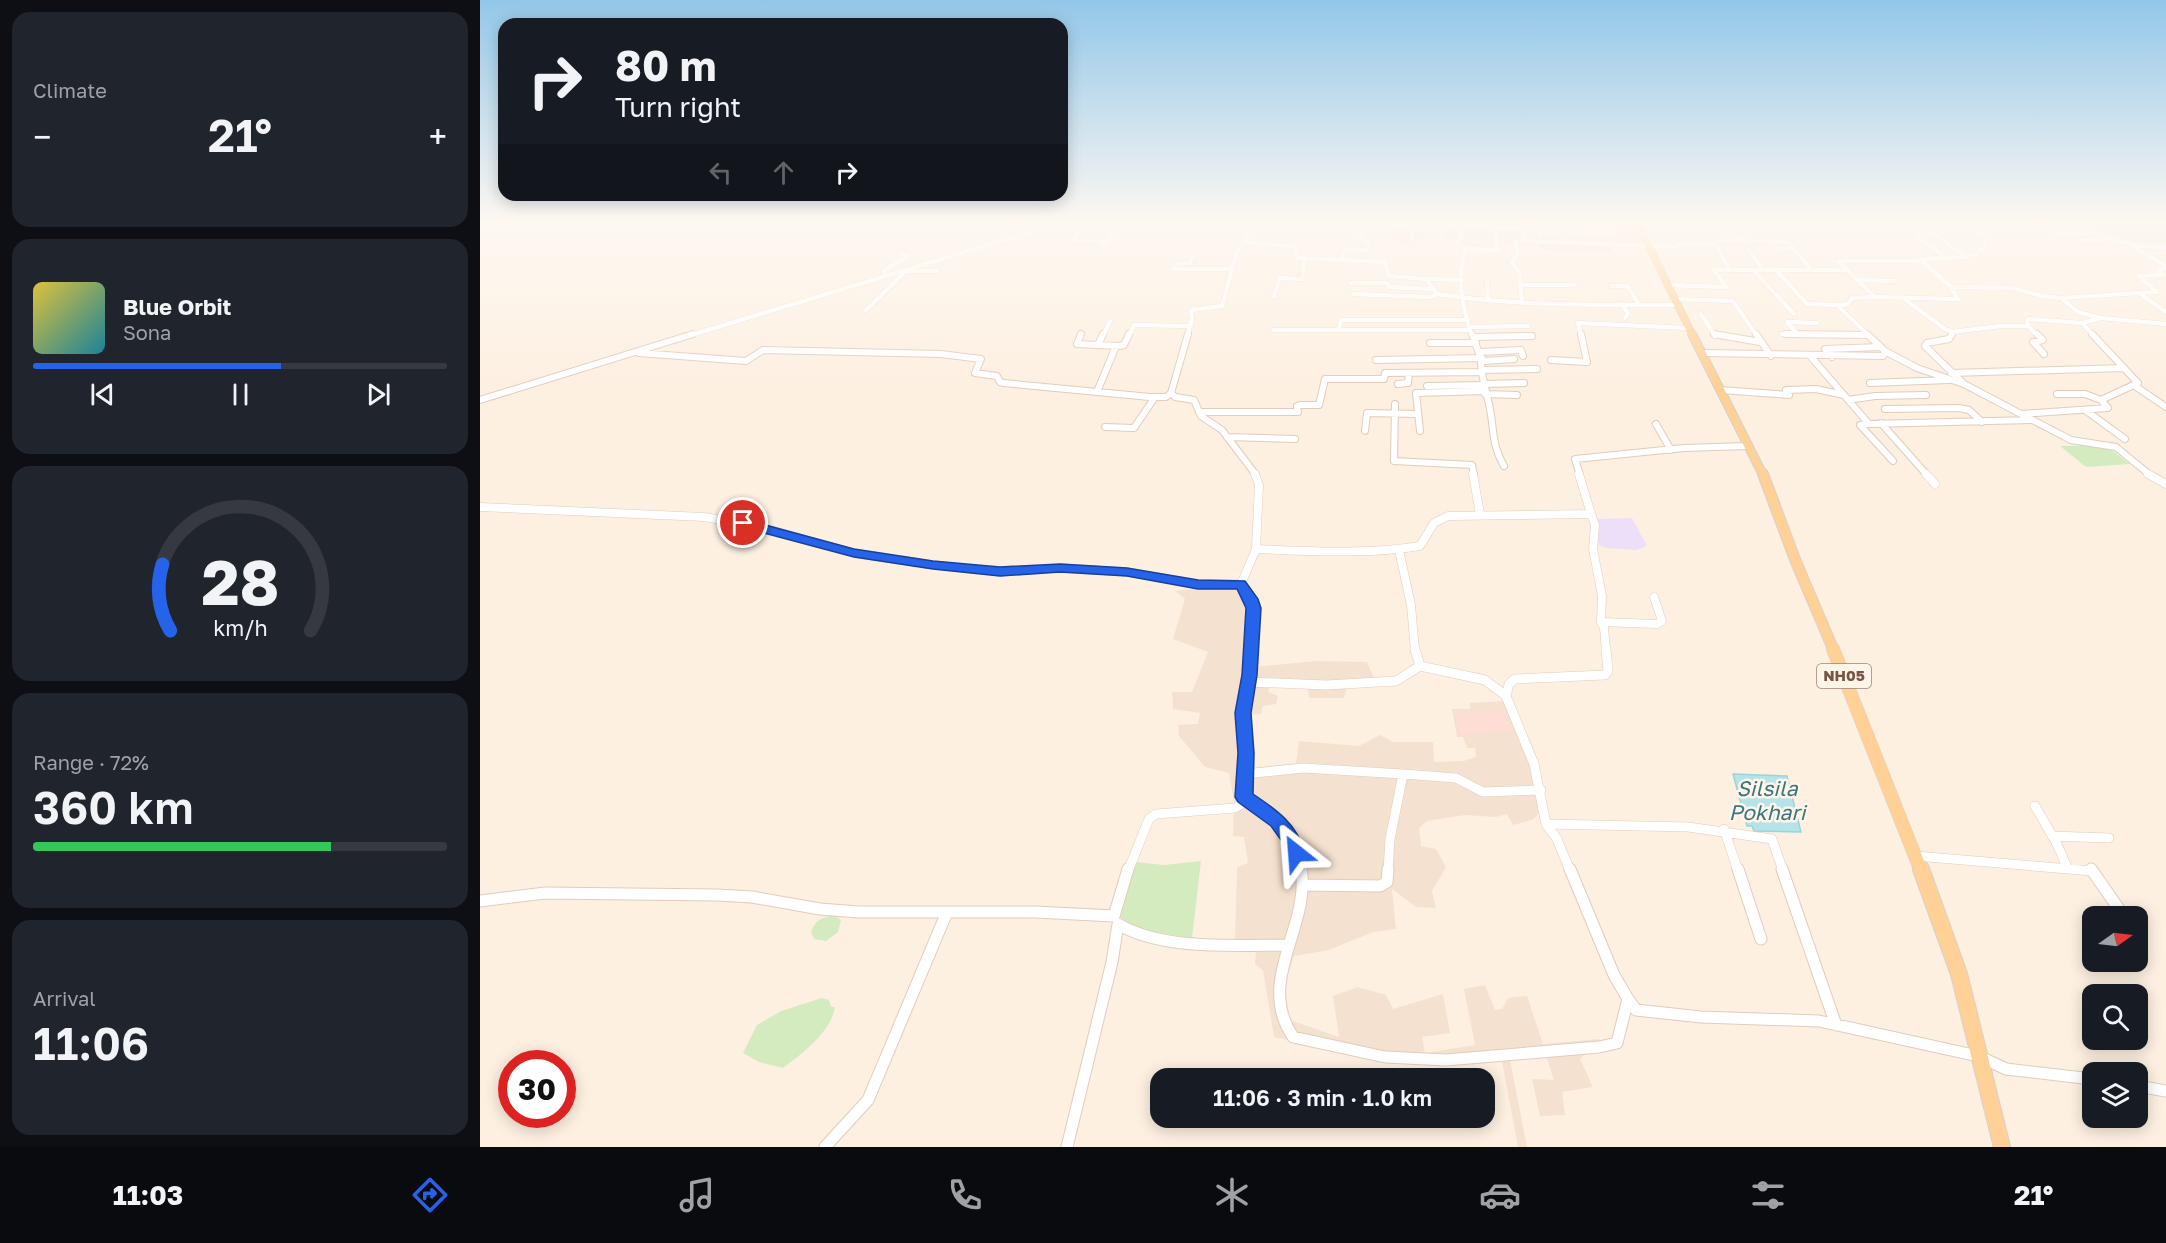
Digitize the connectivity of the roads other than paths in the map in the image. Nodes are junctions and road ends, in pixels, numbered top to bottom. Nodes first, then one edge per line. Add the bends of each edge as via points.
1 (875, 278) edge
2 (899, 278) edge
3 (1230, 278) edge
4 (1302, 278) edge
5 (1391, 278) edge
6 (1518, 278) edge
7 (1663, 278) edge
8 (1719, 278) edge
9 (1760, 278) edge
10 (1783, 278) edge
11 (1854, 278) edge
12 (1940, 278) edge
13 (2141, 278) edge
14 (1426, 279) junction
15 (1462, 280) joint
16 (1857, 280) junction
17 (1895, 281) dead end
18 (1351, 282) dead end
19 (1487, 282) dead end
20 (1519, 285) junction
21 (1574, 285) dead end
22 (1667, 285) junction
23 (1611, 286) dead end
24 (1951, 287) junction
25 (1432, 289) junction
26 (2139, 293) junction
27 (1353, 294) dead end
28 (1437, 294) junction
29 (1274, 296) dead end
30 (1875, 297) junction
31 (1902, 297) junction
32 (1463, 298) junction
33 (2061, 298) junction
34 (1488, 299) junction
35 (1522, 301) junction
36 (1674, 302) junction
37 (1622, 304) junction
38 (1639, 304) junction
39 (1839, 305) junction
40 (866, 310) dead end
41 (2166, 312) edge
42 (1701, 314) dead end
43 (1794, 314) dead end
44 (1625, 318) dead end
45 (2101, 318) junction
46 (1110, 321) dead end
47 (1817, 323) dead end
48 (2082, 323) junction
49 (2166, 324) edge
50 (1191, 326) junction
51 (1469, 326) junction
52 (1528, 326) dead end
53 (2028, 326) junction
54 (1688, 328) junction
55 (1273, 330) dead end
56 (1339, 330) junction
57 (1953, 332) junction
58 (1081, 334) dead end
59 (1782, 334) dead end
60 (1797, 334) junction
61 (1868, 335) junction
62 (1532, 336) dead end
63 (1474, 340) junction
64 (1760, 342) junction
65 (1430, 344) dead end
66 (1098, 345) junction
67 (1116, 346) junction
68 (1883, 351) junction
69 (632, 353) junction
70 (1703, 353) junction
71 (2044, 354) dead end
72 (1523, 356) dead end
73 (1771, 356) junction
74 (1482, 357) junction
75 (1811, 357) junction
76 (1832, 357) junction
77 (1514, 359) dead end
78 (1376, 360) dead end
79 (1551, 360) dead end
80 (2124, 368) junction
81 (1537, 369) dead end
82 (1482, 371) junction
83 (1409, 373) junction
84 (1931, 373) junction
85 (1950, 374) junction
86 (1524, 383) dead end
87 (1869, 383) dead end
88 (1398, 384) dead end
89 (1427, 386) dead end
90 (2135, 386) junction
91 (1484, 389) junction
92 (1720, 390) junction
93 (1097, 392) junction
94 (1171, 393) junction
95 (2057, 394) dead end
96 (1517, 395) dead end
97 (1926, 395) dead end
98 (1155, 397) junction
99 (1846, 397) junction
100 (480, 400) edge
101 (2101, 400) junction
102 (2162, 402) edge
103 (1395, 404) dead end
104 (2166, 407) edge
105 (1885, 409) dead end
106 (2085, 410) junction
107 (1199, 412) junction
108 (1394, 413) junction
109 (1418, 414) junction
110 (2021, 414) junction
111 (2031, 420) junction
112 (1982, 422) junction
113 (1881, 423) junction
114 (1656, 424) dead end
115 (1869, 424) junction
116 (1105, 428) dead end
117 (1365, 431) dead end
118 (1420, 431) dead end
119 (1227, 437) junction
120 (1295, 439) dead end
121 (2126, 439) dead end
122 (1747, 446) junction
123 (1671, 450) junction
124 (1893, 461) dead end
125 (1504, 466) dead end
126 (1935, 484) dead end
127 (2166, 484) edge
128 (480, 507) edge
129 (1480, 514) junction
130 (1591, 514) junction
131 (1256, 549) junction
132 (1399, 550) junction
133 (1240, 584) junction
134 (1654, 597) dead end
135 (1601, 622) junction
136 (1420, 666) junction
137 (1248, 682) junction
138 (1506, 696) junction
139 (1244, 774) junction
140 (1403, 774) junction
141 (1541, 790) junction
142 (1248, 800) junction
143 (2035, 806) dead end
144 (1546, 824) junction
145 (1724, 830) junction
146 (2052, 836) junction
147 (2109, 838) dead end
148 (1916, 856) junction
149 (2067, 867) junction
150 (1303, 885) junction
151 (480, 901) edge
152 (2117, 906) edge
153 (946, 912) junction
154 (1116, 920) junction
155 (1761, 939) dead end
156 (1288, 945) junction
157 (1628, 999) junction
158 (1836, 1025) junction
159 (1978, 1056) junction
160 (2082, 1078) edge
161 (2148, 1088) edge
162 (2166, 1091) edge
163 (825, 1147) edge
164 (1067, 1147) edge
165 (2002, 1147) edge

1 - 69 street
2 - 40 street
3 - 50 street via 1222,306 1191,310
4 - 29 street via 1280,278
5 - 14 street
6 - 20 street
7 - 22 main road, NH05
8 - 22 street via 1726,287
9 - 43 street
10 - 39 street via 1807,304
11 - 16 street
12 - 24 street
13 - 26 street via 2157,292
14 - 15 street
14 - 25 street
15 - 32 street
16 - 17 street
16 - 30 street
18 - 25 street
19 - 34 street
20 - 21 street
20 - 35 street
22 - 36 main road, NH05
23 - 38 street via 1627,286
24 - 31 street via 1956,300
24 - 33 street via 2012,288
25 - 28 street
26 - 33 street
26 - 41 street
27 - 28 street
28 - 32 street
30 - 31 street
30 - 39 street via 1852,298 1848,304
31 - 57 street
32 - 34 street
32 - 51 street
33 - 45 street via 2078,312
34 - 35 street
35 - 37 street
36 - 38 street
36 - 54 main road, NH05
36 - 64 street via 1733,301
37 - 38 street
37 - 44 street via 1628,314
39 - 61 street
42 - 64 street via 1716,336
45 - 48 street
45 - 49 street
46 - 66 street
47 - 60 street via 1787,322
48 - 53 street via 2029,318
48 - 80 street
50 - 67 street via 1134,325 1124,345
50 - 94 street
51 - 52 street
51 - 56 street
51 - 56 street via 1341,320
51 - 63 street
53 - 57 street
53 - 71 street via 2043,340 2032,342
54 - 70 main road, NH05
54 - 79 street via 1578,323 1587,362
55 - 56 street
57 - 85 street via 1949,339 1925,346
58 - 66 street via 1077,344
59 - 60 street
60 - 61 street
61 - 68 street
62 - 63 street
63 - 65 street
63 - 74 street
64 - 73 street
66 - 67 street
67 - 93 street
68 - 76 street
68 - 76 street via 1825,349
68 - 84 street
69 - 93 street via 746,361 763,350 941,354 981,359 975,373 997,376 1000,382
69 - 100 street
70 - 73 street
70 - 92 main road, NH05
72 - 74 street via 1521,350
73 - 75 street
74 - 77 street
74 - 78 street
74 - 82 street
75 - 76 street
75 - 99 street
80 - 85 street
80 - 90 street via 2138,383
81 - 82 street
82 - 83 street
82 - 91 street
83 - 88 street via 1408,383
83 - 107 street via 1385,373 1384,379 1325,379 1319,405 1297,406 1298,412
84 - 85 street
84 - 85 street
85 - 87 street
85 - 110 street
86 - 91 street
89 - 91 street
90 - 101 street
90 - 102 street
91 - 96 street
91 - 109 street via 1416,393
91 - 125 street via 1495,450
92 - 99 street via 1789,395 1786,390 1816,389
92 - 122 main road, NH05
93 - 98 street
94 - 98 street via 1169,397
94 - 107 street via 1174,398 1194,400
95 - 101 street via 2085,394
97 - 99 street
98 - 116 street via 1134,428
99 - 115 street
101 - 106 street via 2108,408
102 - 104 street
103 - 108 street
105 - 112 street via 1959,408 1969,410
106 - 110 street
106 - 121 street
107 - 119 street
108 - 109 street
108 - 117 street via 1368,413
108 - 129 street via 1394,461 1472,465
109 - 118 street
110 - 111 street
111 - 112 street
111 - 127 street via 2071,440 2116,447
112 - 113 street
113 - 115 street
113 - 126 street
114 - 123 street
115 - 124 street via 1860,425
119 - 120 street
119 - 131 street via 1260,485
122 - 123 street
122 - 148 main road, NH05 via 1769,487 1800,574
123 - 130 street via 1575,459
128 - 133 street via 704,517 755,526 854,553 933,565 1000,572 1060,568 1127,572 1198,584
129 - 130 street
129 - 132 street via 1440,518 1420,546
130 - 135 street via 1602,596
131 - 132 street via 1364,554
131 - 133 street
132 - 136 street
133 - 137 street via 1253,608
134 - 135 street via 1662,621 1657,624
135 - 138 street via 1608,671 1605,675 1515,679
136 - 137 street via 1396,681 1327,685
136 - 138 street via 1485,680
137 - 139 street via 1243,713
138 - 141 street
139 - 140 street via 1313,768
139 - 142 street via 1244,797
140 - 141 street via 1456,778 1482,792
140 - 150 street via 1390,839 1387,882 1380,886
141 - 144 street
142 - 150 street via 1278,821 1293,841
142 - 154 street via 1234,808 1173,811 1149,819 1132,857
143 - 146 street
144 - 145 street
144 - 157 street via 1557,839 1614,975
145 - 155 street
145 - 158 street via 1772,839
146 - 147 street
146 - 149 street
148 - 149 street
148 - 159 main road, NH05 via 1959,974
149 - 152 street via 2091,869
150 - 156 street
151 - 153 street via 545,893 694,894 752,897 859,912
153 - 154 street
153 - 163 street via 868,1100
154 - 156 street via 1124,930 1141,936 1224,945
154 - 164 street via 1112,962
156 - 157 street via 1281,978 1281,1011 1289,1033 1385,1057 1446,1060 1617,1043
157 - 158 street via 1636,1010
158 - 159 street
159 - 160 street via 2006,1069
159 - 165 main road, NH05
161 - 162 street

